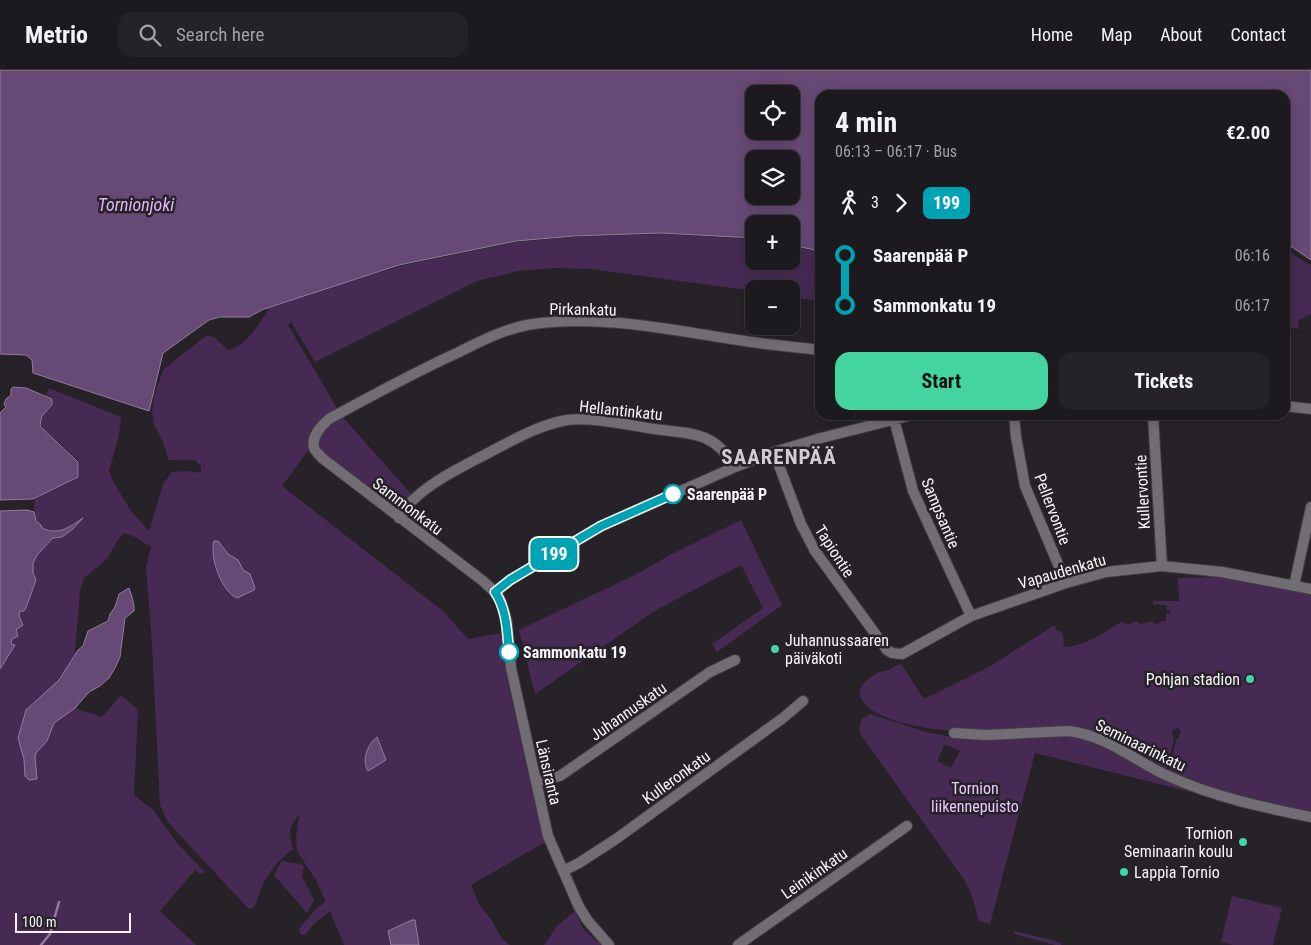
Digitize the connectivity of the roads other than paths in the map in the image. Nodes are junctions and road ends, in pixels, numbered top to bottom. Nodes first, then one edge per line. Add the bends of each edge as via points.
1 (815, 349) edge
2 (1290, 407) edge
3 (1311, 409) edge
4 (884, 420) edge
5 (895, 420) edge
6 (1014, 420) edge
7 (1153, 420) edge
8 (315, 438) joint
9 (774, 452) junction
10 (735, 467) junction
11 (1311, 507) edge
12 (399, 518) junction
13 (1162, 566) junction
14 (1066, 583) junction
15 (1294, 586) junction
16 (1311, 589) edge
17 (495, 592) junction
18 (971, 616) junction
19 (892, 653) joint
20 (735, 660) dead end
21 (804, 701) dead end
22 (954, 733) dead end
23 (536, 782) junction
24 (1311, 817) edge
25 (907, 826) dead end
26 (562, 871) junction
27 (609, 945) edge
28 (738, 945) edge

1 - 8 street, Pirkankatu via 596,322 564,321 526,326 495,335 403,378 329,419
2 - 3 street
4 - 9 street
5 - 18 street, Sampsantie via 913,491
6 - 14 street, Pellervontie via 1025,486
7 - 13 street, Kullervontie
8 - 12 street, Sammonkatu via 314,448 322,458
9 - 10 street
9 - 19 street, Tapiontie via 801,524 815,551
10 - 12 street, Hellantinkatu via 722,448 707,438 688,433 569,420 531,431 450,473 412,500
10 - 17 street via 601,526
11 - 15 street
12 - 17 street, Sammonkatu
13 - 14 street, Vapaudenkatu via 1106,572
13 - 15 street, Vapaudenkatu via 1222,572
14 - 18 street, Vapaudenkatu
15 - 16 street, Vapaudenkatu
17 - 23 street, Länsiranta via 501,601 506,622 511,668
18 - 19 street, Vapaudenkatu via 902,654
20 - 23 street, Juhannuskatu via 710,672 560,776
21 - 26 street, Kulleronkatu via 616,839
22 - 24 street, Seminaarinkatu via 1082,732 1101,738 1142,763 1195,787 1246,804
23 - 26 street, Länsiranta via 548,836
25 - 28 street, Leinikinkatu
26 - 27 street, Länsiranta via 579,907

